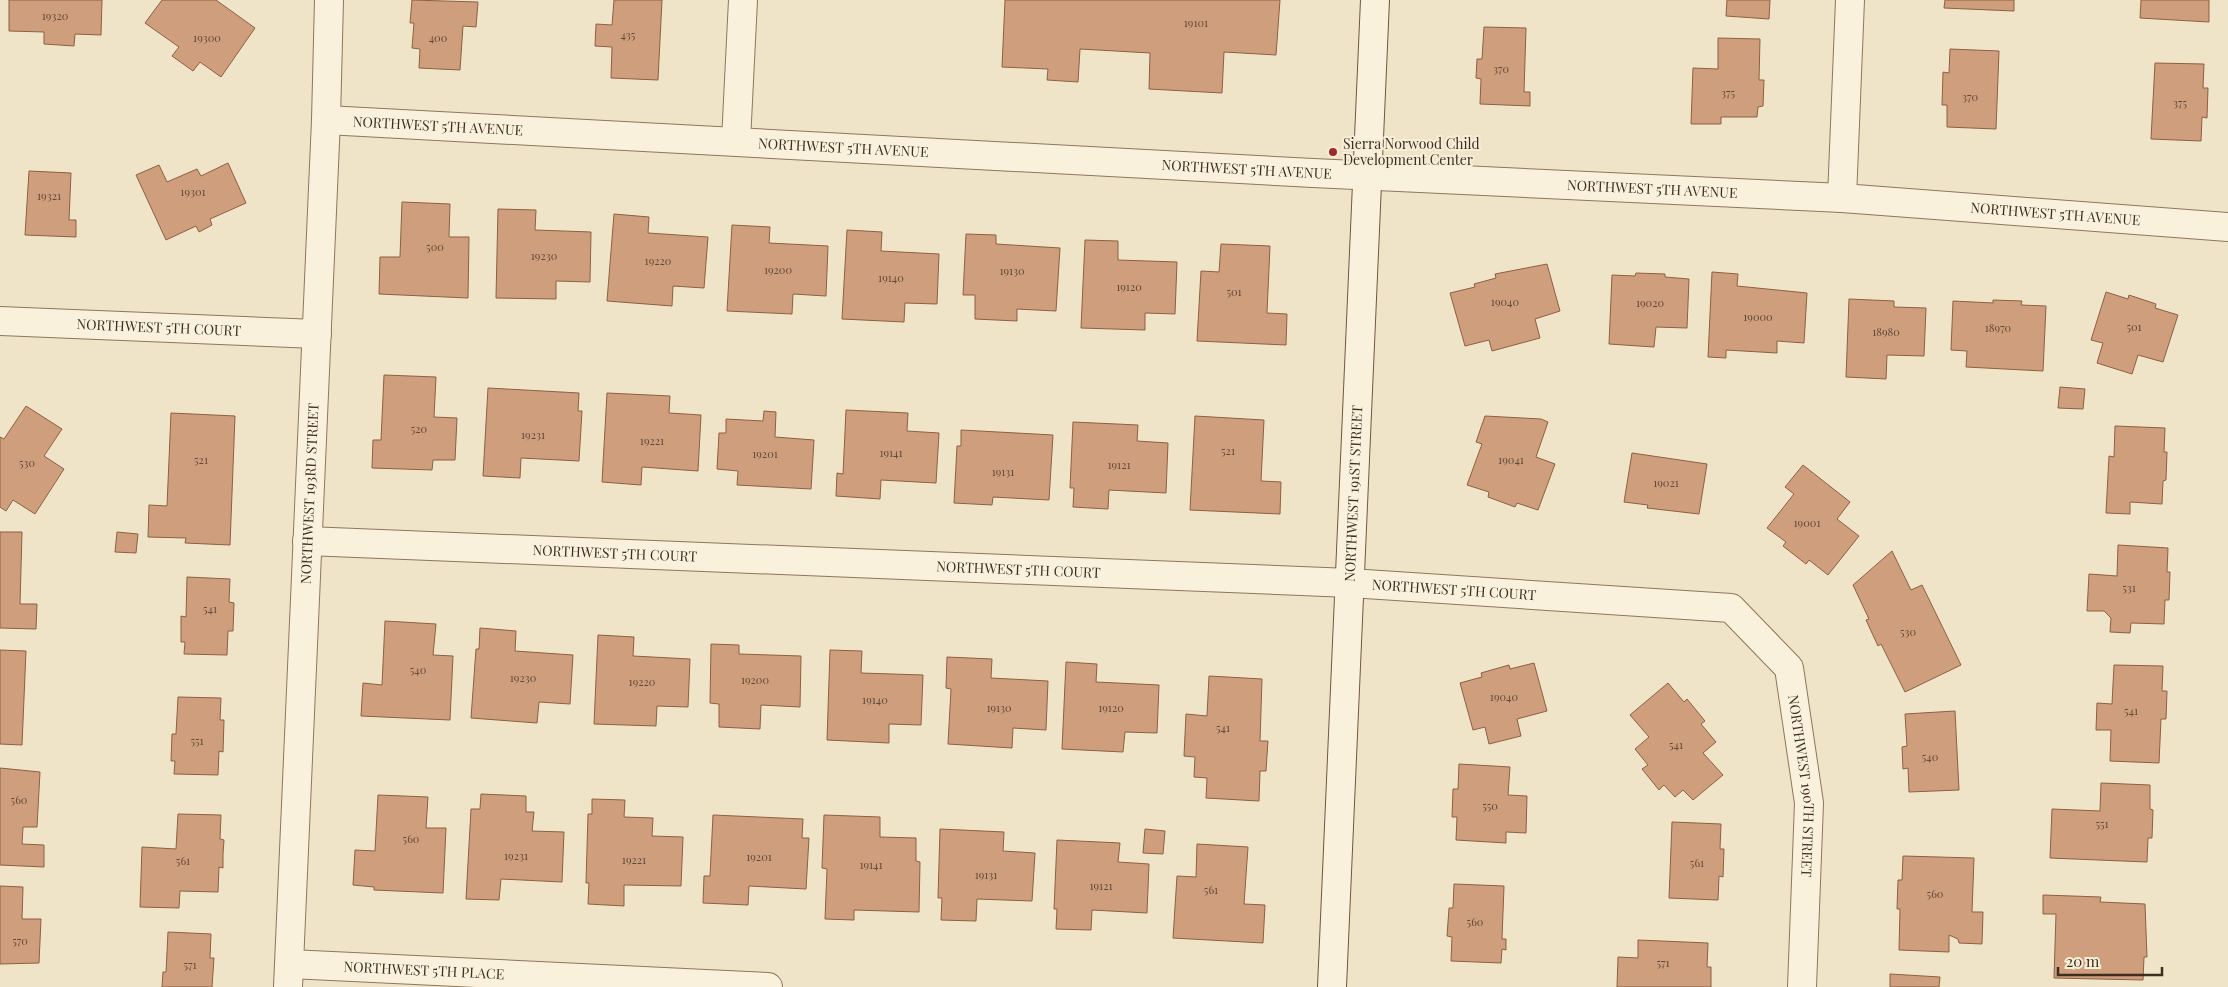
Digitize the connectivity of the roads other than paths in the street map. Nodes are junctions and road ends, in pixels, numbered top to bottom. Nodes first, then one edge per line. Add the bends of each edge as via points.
1 (329, 0) edge
2 (743, 0) edge
3 (1375, 0) edge
4 (1850, 0) edge
5 (326, 120) junction
6 (736, 140) junction
7 (1368, 175) junction
8 (1842, 198) junction
9 (2228, 227) edge
10 (0, 321) edge
11 (317, 334) junction
12 (307, 540) junction
13 (1350, 583) junction
14 (1730, 608) joint
15 (289, 975) edge
16 (768, 987) edge
17 (1332, 987) edge
18 (1802, 987) edge

1 - 5 street, NORTHWEST 193RD STREET
2 - 6 street
3 - 7 street, NORTHWEST 191ST STREET
4 - 8 street
5 - 6 street, NORTHWEST 5TH AVENUE
5 - 11 street, NORTHWEST 193RD STREET
6 - 7 street, NORTHWEST 5TH AVENUE
7 - 8 street, NORTHWEST 5TH AVENUE
7 - 13 street, NORTHWEST 191ST STREET
8 - 9 street, NORTHWEST 5TH AVENUE
10 - 11 street, NORTHWEST 5TH COURT
11 - 12 street, NORTHWEST 193RD STREET
12 - 13 street, NORTHWEST 5TH COURT
12 - 15 street, NORTHWEST 193RD STREET
13 - 14 street, NORTHWEST 5TH COURT
13 - 17 street, NORTHWEST 191ST STREET
14 - 18 street, NORTHWEST 190TH STREET via 1790,668 1809,803
15 - 16 street, NORTHWEST 5TH PLACE

